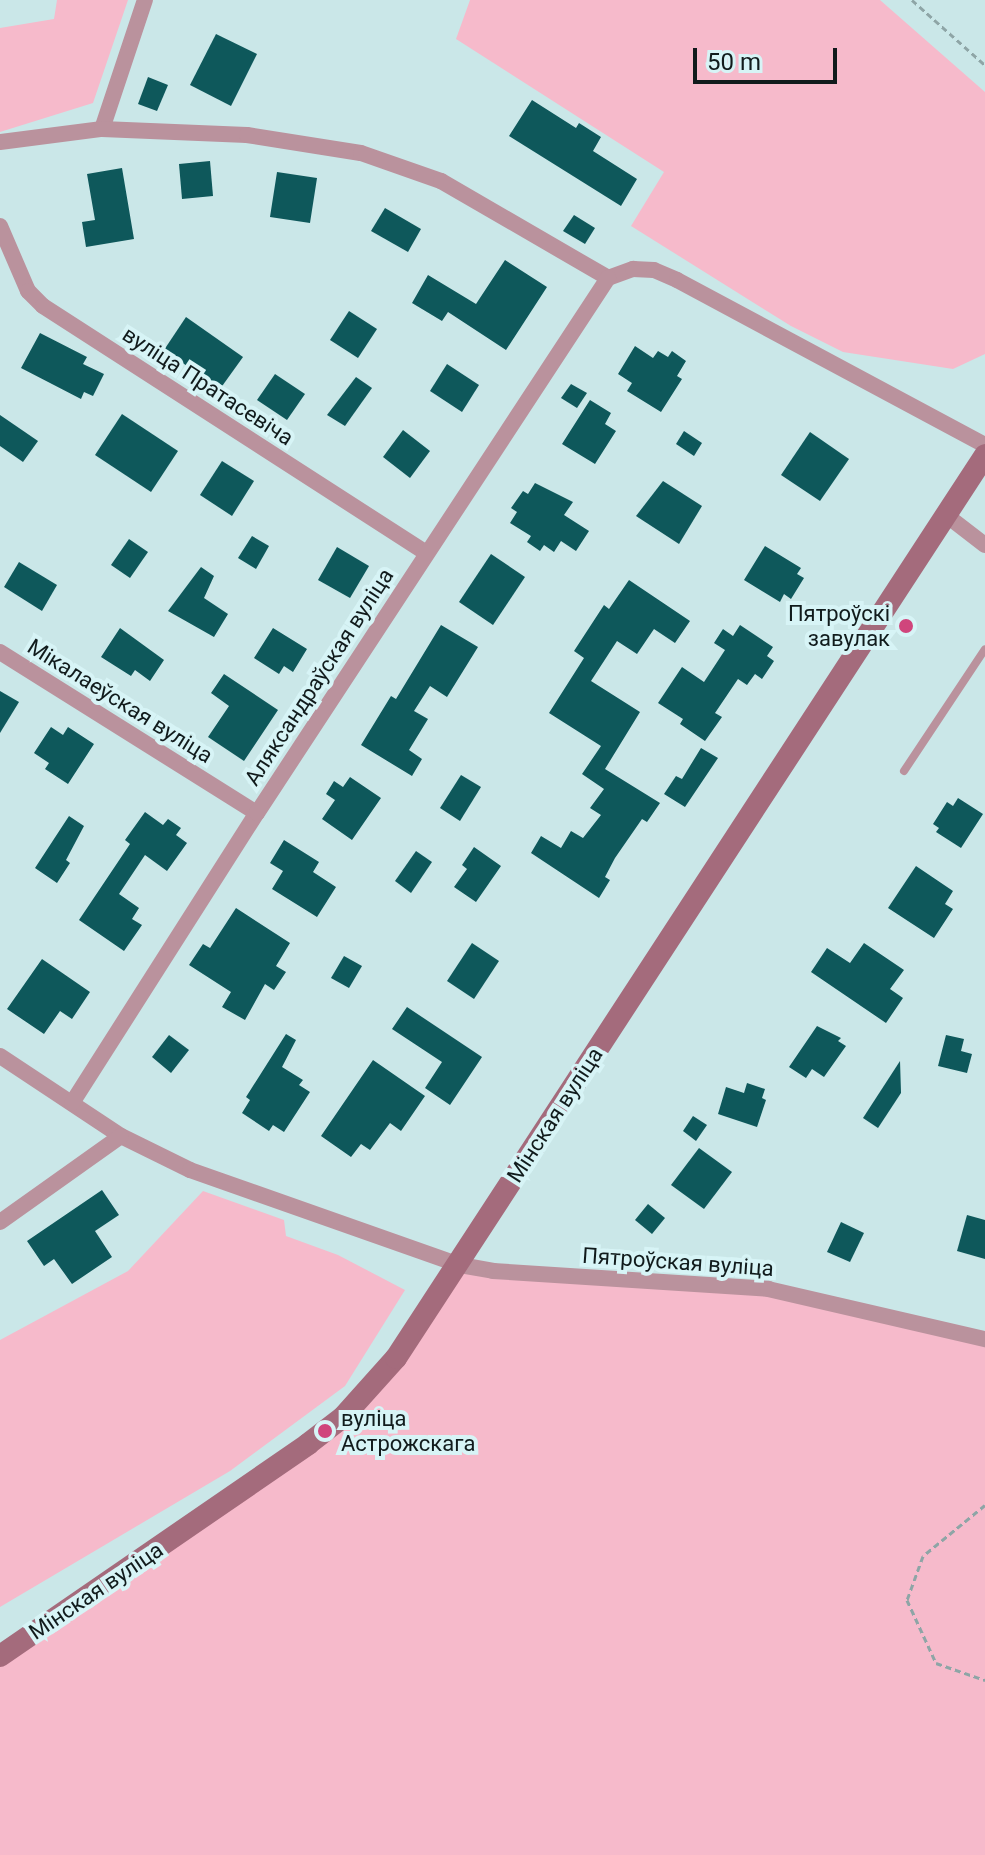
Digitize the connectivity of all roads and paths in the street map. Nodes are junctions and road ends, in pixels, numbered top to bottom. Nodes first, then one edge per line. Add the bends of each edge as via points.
1 (145, 0) edge
2 (912, 0) edge
3 (985, 65) edge
4 (102, 129) junction
5 (0, 143) edge
6 (0, 226) edge
7 (608, 278) junction
8 (985, 445) edge
9 (985, 455) edge
10 (946, 515) junction
11 (985, 545) edge
12 (426, 553) junction
13 (985, 649) edge
14 (0, 652) edge
15 (904, 771) dead end
16 (257, 813) junction
17 (0, 1056) edge
18 (72, 1103) junction
19 (121, 1136) junction
20 (0, 1222) edge
21 (460, 1265) junction
22 (985, 1339) edge
23 (985, 1505) edge
24 (0, 1656) edge
25 (985, 1680) edge

1 - 4 street
2 - 3 path
4 - 5 street
4 - 7 street via 247,135 384,159 441,181
6 - 12 street, вуліца Пратасевіча via 28,291 43,306
7 - 8 street via 633,269 654,270 677,280
7 - 12 street, Аляксандраўская вуліца
9 - 10 main road, Мінская вуліца
10 - 11 street
10 - 21 main road, Мінская вуліца
12 - 16 street, Аляксандраўская вуліца
13 - 15 lane
14 - 16 street, Мікалаеўская вуліца
16 - 18 street, Аляксандраўская вуліца
17 - 18 street, Пятроўская вуліца
18 - 19 street, Пятроўская вуліца
19 - 20 street
19 - 21 street, Пятроўская вуліца via 203,1175
21 - 22 street, Пятроўская вуліца via 768,1289
21 - 24 main road, Мінская вуліца via 396,1358 343,1417 158,1551
23 - 25 path via 923,1556 907,1600 936,1663

